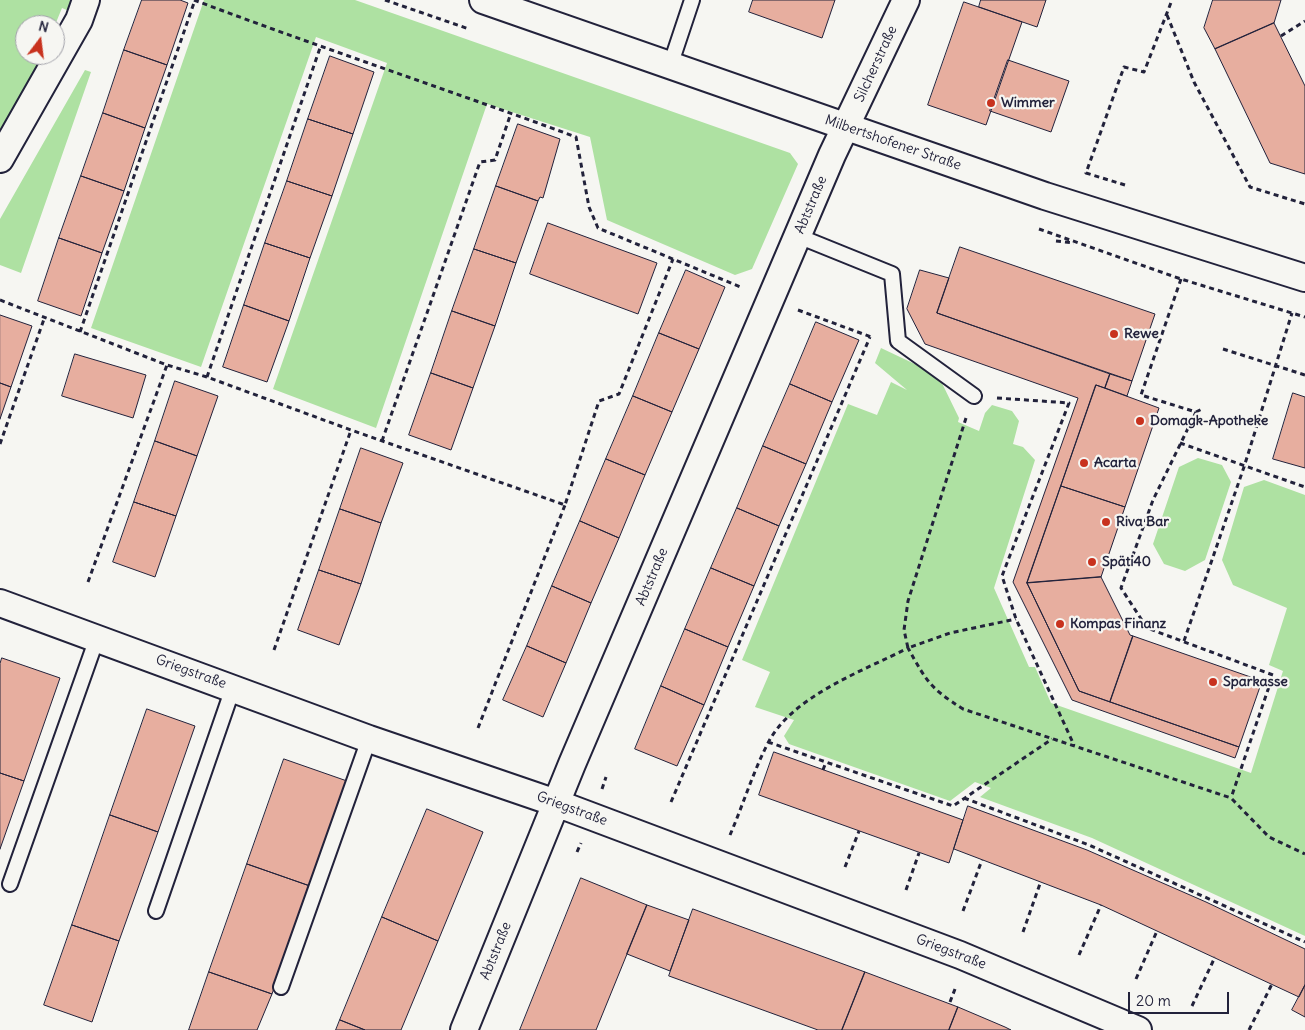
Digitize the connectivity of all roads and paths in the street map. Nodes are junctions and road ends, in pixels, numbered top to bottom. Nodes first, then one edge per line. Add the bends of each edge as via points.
1 (86, 0) edge
2 (195, 0) edge
3 (483, 0) edge
4 (692, 0) edge
5 (906, 0) edge
6 (1172, 0) edge
7 (1166, 15) junction
8 (1305, 21) edge
9 (1281, 36) dead end
10 (320, 48) junction
11 (670, 66) junction
12 (511, 113) junction
13 (844, 126) junction
14 (0, 159) edge
15 (1125, 185) dead end
16 (1305, 204) edge
17 (798, 236) junction
18 (1056, 241) dead end
19 (1081, 244) dead end
20 (673, 259) junction
21 (1305, 278) edge
22 (1181, 280) dead end
23 (0, 300) edge
24 (772, 300) junction
25 (1292, 313) dead end
26 (44, 318) junction
27 (80, 332) junction
28 (870, 337) junction
29 (898, 341) junction
30 (1223, 349) dead end
31 (167, 365) junction
32 (1275, 366) junction
33 (1305, 375) edge
34 (207, 377) junction
35 (974, 396) junction
36 (1202, 409) dead end
37 (1196, 412) junction
38 (351, 430) junction
39 (382, 441) junction
40 (1180, 443) junction
41 (0, 444) edge
42 (1244, 467) junction
43 (1305, 487) edge
44 (565, 505) junction
45 (88, 582) dead end
46 (0, 604) edge
47 (1016, 619) junction
48 (97, 638) junction
49 (1184, 641) junction
50 (908, 648) junction
51 (274, 650) dead end
52 (233, 688) junction
53 (478, 728) dead end
54 (369, 739) junction
55 (1052, 739) junction
56 (768, 742) junction
57 (1074, 745) junction
58 (826, 762) junction
59 (823, 770) dead end
60 (964, 798) junction
61 (1231, 798) junction
62 (671, 802) dead end
63 (556, 803) junction
64 (858, 831) dead end
65 (919, 853) dead end
66 (1305, 854) edge
67 (982, 860) dead end
68 (719, 864) junction
69 (845, 867) dead end
70 (1041, 881) dead end
71 (10, 884) dead end
72 (906, 890) dead end
73 (1100, 905) dead end
74 (156, 911) dead end
75 (963, 911) dead end
76 (1158, 931) dead end
77 (1023, 932) dead end
78 (1305, 942) edge
79 (1079, 955) dead end
80 (1215, 957) dead end
81 (1136, 979) dead end
82 (1272, 984) dead end
83 (281, 986) dead end
84 (955, 989) dead end
85 (950, 1002) dead end
86 (1192, 1006) dead end
87 (1128, 1028) edge
88 (464, 1030) edge
89 (1249, 1030) edge

1 - 14 street via 79,20
2 - 10 path
2 - 27 path
3 - 11 street, Milbertshofener Straße
4 - 11 lane
5 - 13 street, Silcherstraße
6 - 7 path
7 - 15 path via 1144,72 1124,67 1086,172
7 - 16 path via 1194,82 1250,187
8 - 9 path
10 - 12 path
10 - 34 path
11 - 13 street, Milbertshofener Straße
12 - 20 path via 576,137 589,207 598,228
12 - 39 path via 495,160 480,162
13 - 17 street, Abtstraße
13 - 21 street, Milbertshofener Straße via 1045,196
17 - 24 street, Abtstraße
17 - 29 lane via 892,274
18 - 19 path
20 - 24 path
20 - 44 path via 619,394 599,401
22 - 37 path via 1141,394
23 - 26 path
24 - 28 path
24 - 63 street, Abtstraße
25 - 32 path
26 - 27 path
26 - 41 path
27 - 31 path
28 - 29 path
28 - 62 path
29 - 35 lane
30 - 32 path
31 - 34 path
31 - 45 path
32 - 33 path
32 - 42 path
34 - 38 path
35 - 47 path via 1069,403 1002,576
35 - 50 path via 908,601 904,630
36 - 37 path
37 - 40 path
38 - 39 path
38 - 51 path
39 - 44 path
40 - 42 path
40 - 49 path via 1152,500 1121,588 1147,628
42 - 43 path
42 - 49 path
44 - 53 path
46 - 48 street, Griegstraße
47 - 50 path via 950,633
47 - 57 path
48 - 52 street, Griegstraße
48 - 71 lane
49 - 61 path via 1273,675
50 - 55 path via 926,680 938,693 964,709
50 - 56 path via 814,696 787,717
52 - 54 street, Griegstraße
52 - 74 lane
54 - 63 street, Griegstraße
54 - 83 lane
55 - 57 path
55 - 60 path
56 - 58 path
56 - 68 path
57 - 61 path
58 - 59 path
58 - 60 path via 953,806
60 - 78 path via 1089,845
61 - 66 path via 1269,837
63 - 68 street, Griegstraße
63 - 88 street, Abtstraße
64 - 69 path
65 - 72 path
67 - 75 path
68 - 87 street, Griegstraße via 960,955
70 - 77 path
73 - 79 path
76 - 81 path
80 - 86 path
82 - 89 path
84 - 85 path

